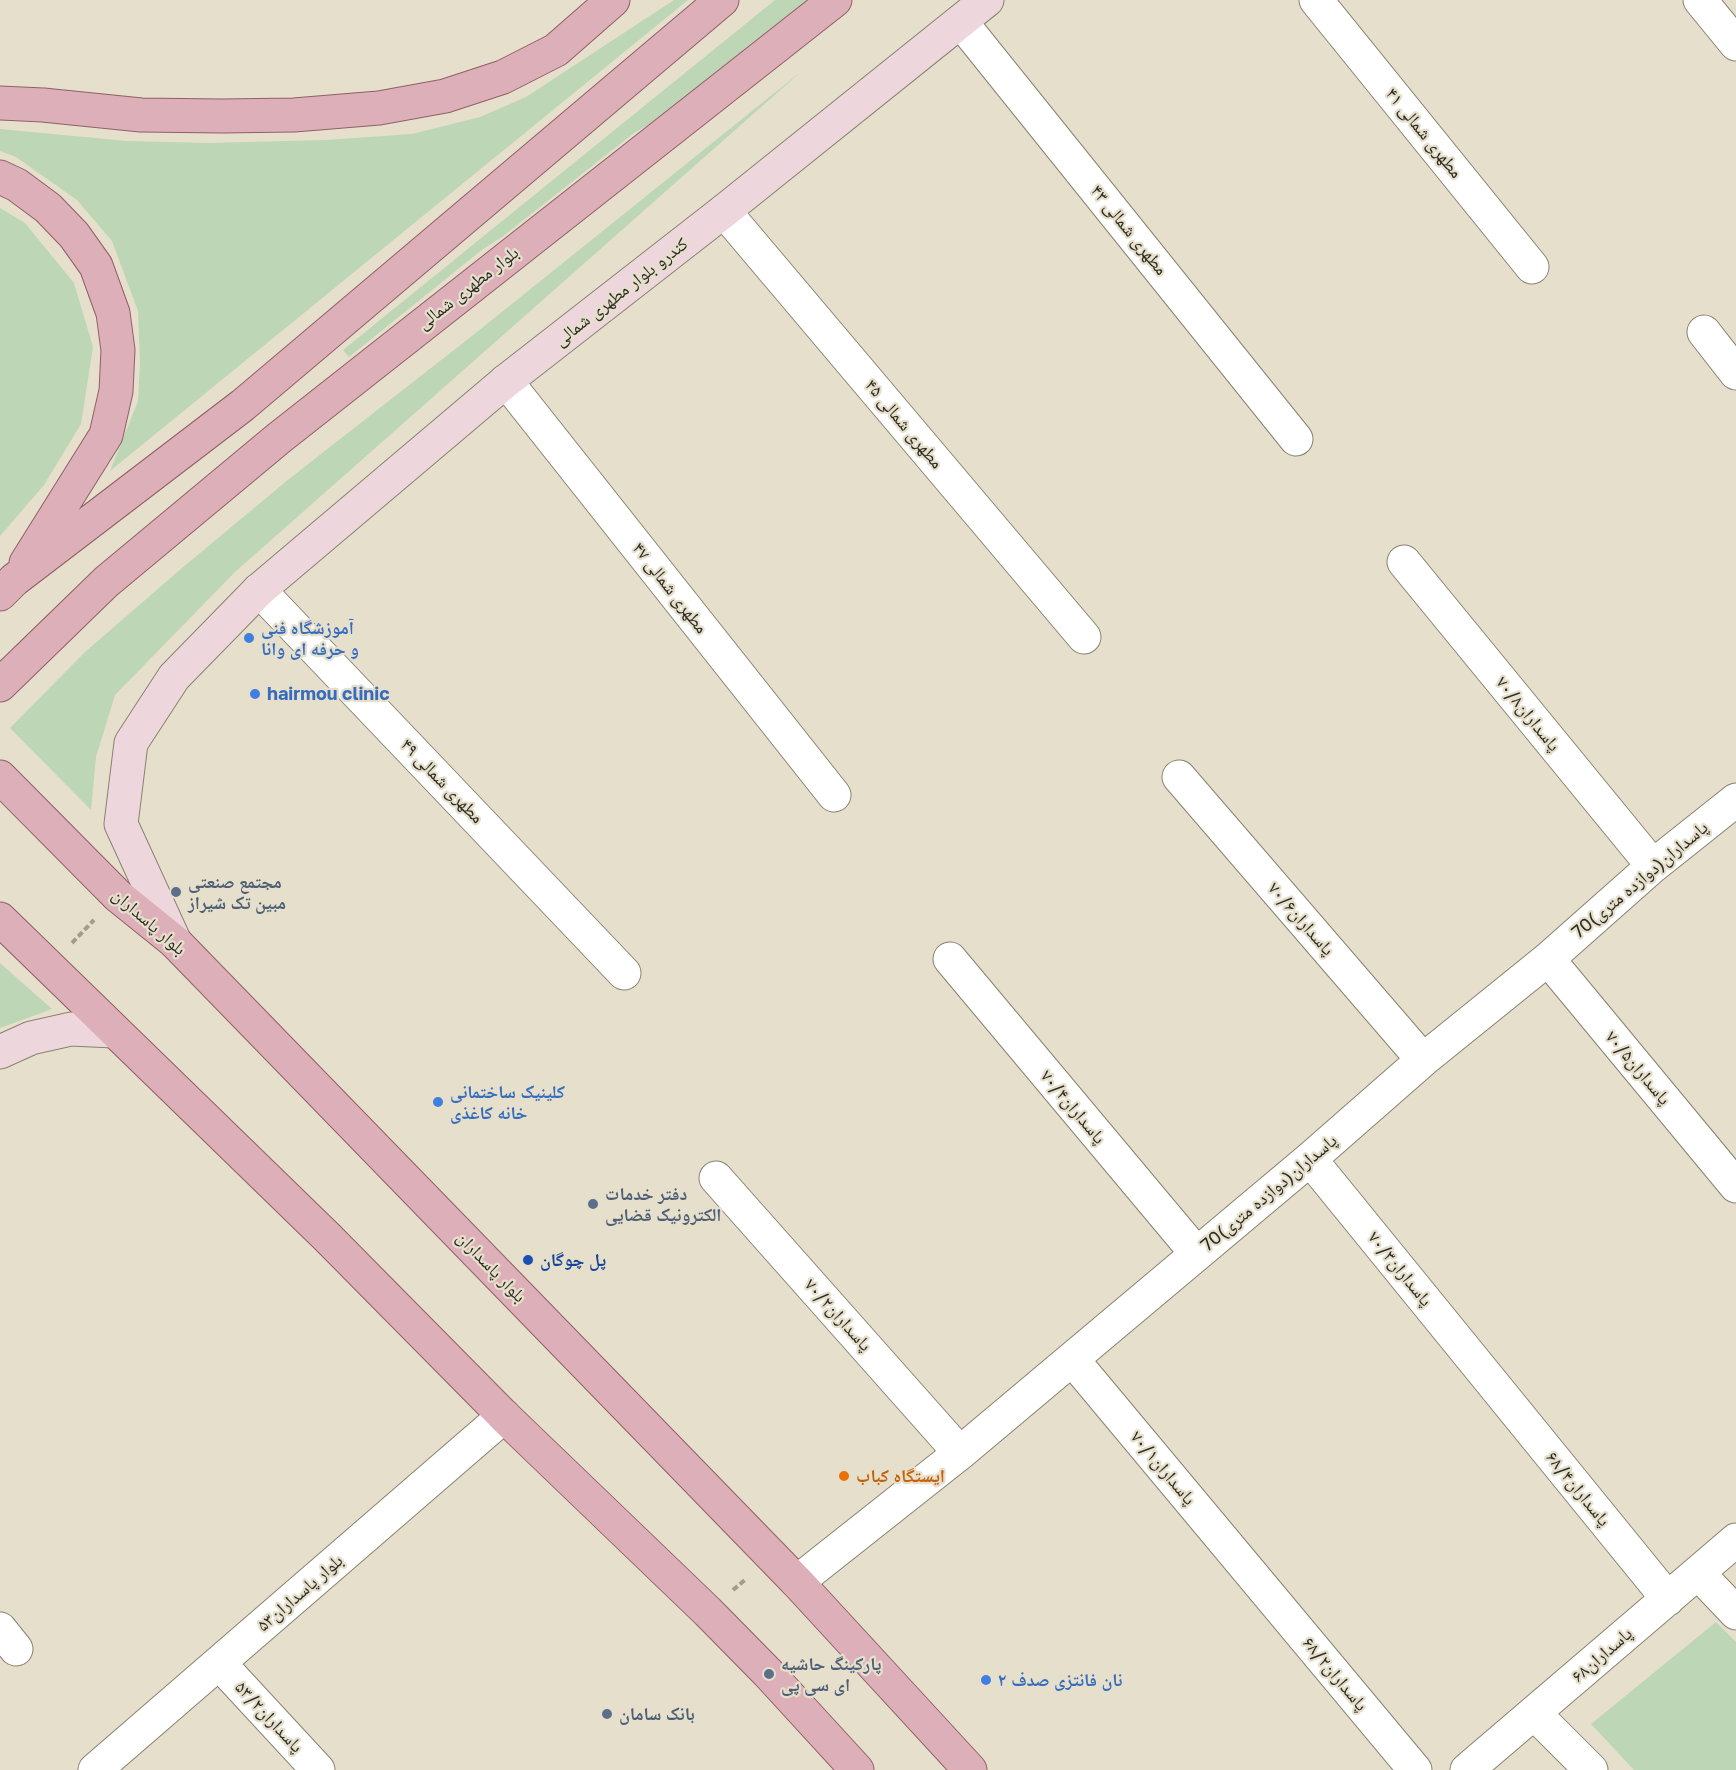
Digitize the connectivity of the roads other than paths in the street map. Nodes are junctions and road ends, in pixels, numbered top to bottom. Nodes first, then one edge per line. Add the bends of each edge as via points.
1 (613, 0) edge
2 (722, 0) edge
3 (835, 0) edge
4 (987, 0) edge
5 (1316, 0) edge
6 (1700, 0) edge
7 (961, 22) junction
8 (1736, 44) edge
9 (0, 103) edge
10 (0, 177) edge
11 (724, 211) junction
12 (1532, 267) dead end
13 (1704, 332) dead end
14 (1736, 373) edge
15 (506, 381) junction
16 (1296, 439) dead end
17 (1404, 562) dead end
18 (7, 587) edge
19 (259, 590) junction
20 (1084, 637) dead end
21 (0, 685) edge
22 (0, 777) edge
23 (1179, 777) dead end
24 (834, 795) dead end
25 (1736, 800) edge
26 (1653, 866) junction
27 (0, 919) edge
28 (175, 942) junction
29 (950, 959) dead end
30 (1548, 959) junction
31 (624, 973) dead end
32 (114, 1031) junction
33 (0, 1052) edge
34 (1423, 1060) junction
35 (1310, 1159) junction
36 (716, 1178) dead end
37 (1732, 1181) edge
38 (1197, 1254) junction
39 (1072, 1359) junction
40 (1489, 1379) joint
41 (504, 1416) junction
42 (960, 1453) junction
43 (1736, 1540) edge
44 (1698, 1573) junction
45 (1255, 1577) joint
46 (797, 1582) junction
47 (1668, 1599) junction
48 (1736, 1613) edge
49 (220, 1664) junction
50 (1534, 1713) junction
51 (96, 1770) edge
52 (318, 1770) edge
53 (857, 1770) edge
54 (970, 1770) edge
55 (1415, 1770) edge
56 (1467, 1770) edge
57 (1591, 1770) edge

1 - 9 main road via 556,50 503,77 445,96 380,108 294,115 141,115
2 - 18 main road via 243,405
3 - 21 main road, بلوار مطهری شمالی via 279,438 106,582
4 - 7 main road, کندرو بلوار مطهری شمالی
5 - 12 street, ۴۱ مطهرى شمالى
6 - 8 street
7 - 11 main road, کندرو بلوار مطهری شمالی
7 - 16 street, مطهرى شمالى ۴۳
10 - 18 main road via 48,208 96,266 113,313 118,350 116,391 106,435
11 - 15 main road, کندرو بلوار مطهری شمالی
11 - 20 street, مطهرى شمالى ۴۵
13 - 14 street
15 - 19 main road, کندرو بلوار مطهری شمالی
15 - 24 street, مطهرى شمالى ۴۷
17 - 26 street, پاسداران۷۰/۸
19 - 28 main road, کندرو بلوار مطهری شمالی via 174,677 131,743 121,824
19 - 31 street, مطهرى شمالى ۴۹
22 - 28 main road, بلوار پاسداران via 118,896
23 - 34 street, پاسداران۷۰/۶
25 - 26 street, 70پاسداران(دوازده متری)
26 - 30 street, 70پاسداران(دوازده متری)
27 - 32 main road
28 - 46 main road, بلوار پاسداران
29 - 38 street, پاسداران۷۰/۴
30 - 34 street, 70پاسداران(دوازده متری)
30 - 37 street, پاسداران۷۰/۵
32 - 33 main road via 71,1029 31,1038
32 - 41 main road via 327,1237
34 - 35 street, 70پاسداران(دوازده متری)
35 - 38 street, 70پاسداران(دوازده متری)
35 - 40 street, پاسداران۷۰/۳
36 - 42 street, پاسداران۷۰/۲
38 - 39 street, 70پاسداران(دوازده متری)
39 - 42 street, 70پاسداران(دوازده متری)
39 - 45 street, پاسداران۷۰/۱
40 - 47 street, پاسداران۶۸/۴
41 - 49 street, بلوار پاسداران۵۳
41 - 53 main road via 708,1612
42 - 46 street, 70پاسداران(دوازده متری)
43 - 44 street, پاسداران۶۸
44 - 47 street, پاسداران۶۸
44 - 48 street
45 - 55 street, پاسداران۶۸/۲
46 - 54 main road, بلوار پاسداران
47 - 50 street, پاسداران۶۸
49 - 51 street, بلوار پاسداران۵۳
49 - 52 street, پاسداران۵۳/۲
50 - 56 street, پاسداران۶۸
50 - 57 street

